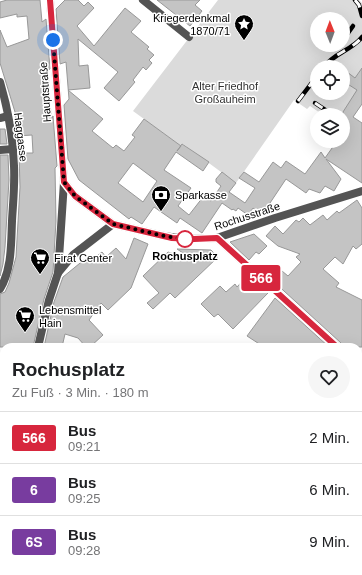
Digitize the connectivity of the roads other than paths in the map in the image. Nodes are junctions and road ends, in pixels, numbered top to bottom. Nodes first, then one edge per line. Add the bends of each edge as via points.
1 (50, 0) edge
2 (143, 0) edge
3 (189, 37) dead end
4 (0, 82) edge
5 (4, 117) edge
6 (13, 149) junction
7 (0, 150) edge
8 (64, 182) junction
9 (362, 191) edge
10 (113, 224) junction
11 (217, 238) junction
12 (58, 273) junction
13 (0, 289) edge
14 (39, 343) edge
15 (334, 343) edge

1 - 8 street, Hauptstraße
2 - 3 street
4 - 5 street, Haggasse
5 - 6 street, Haggasse
6 - 7 street
6 - 13 street, Haggasse via 10,254 5,280
8 - 10 street via 75,196
8 - 12 street
9 - 11 street, Rochusstraße
10 - 11 street, Rochusstraße via 172,238
10 - 12 street via 73,255
11 - 15 street
12 - 14 street

